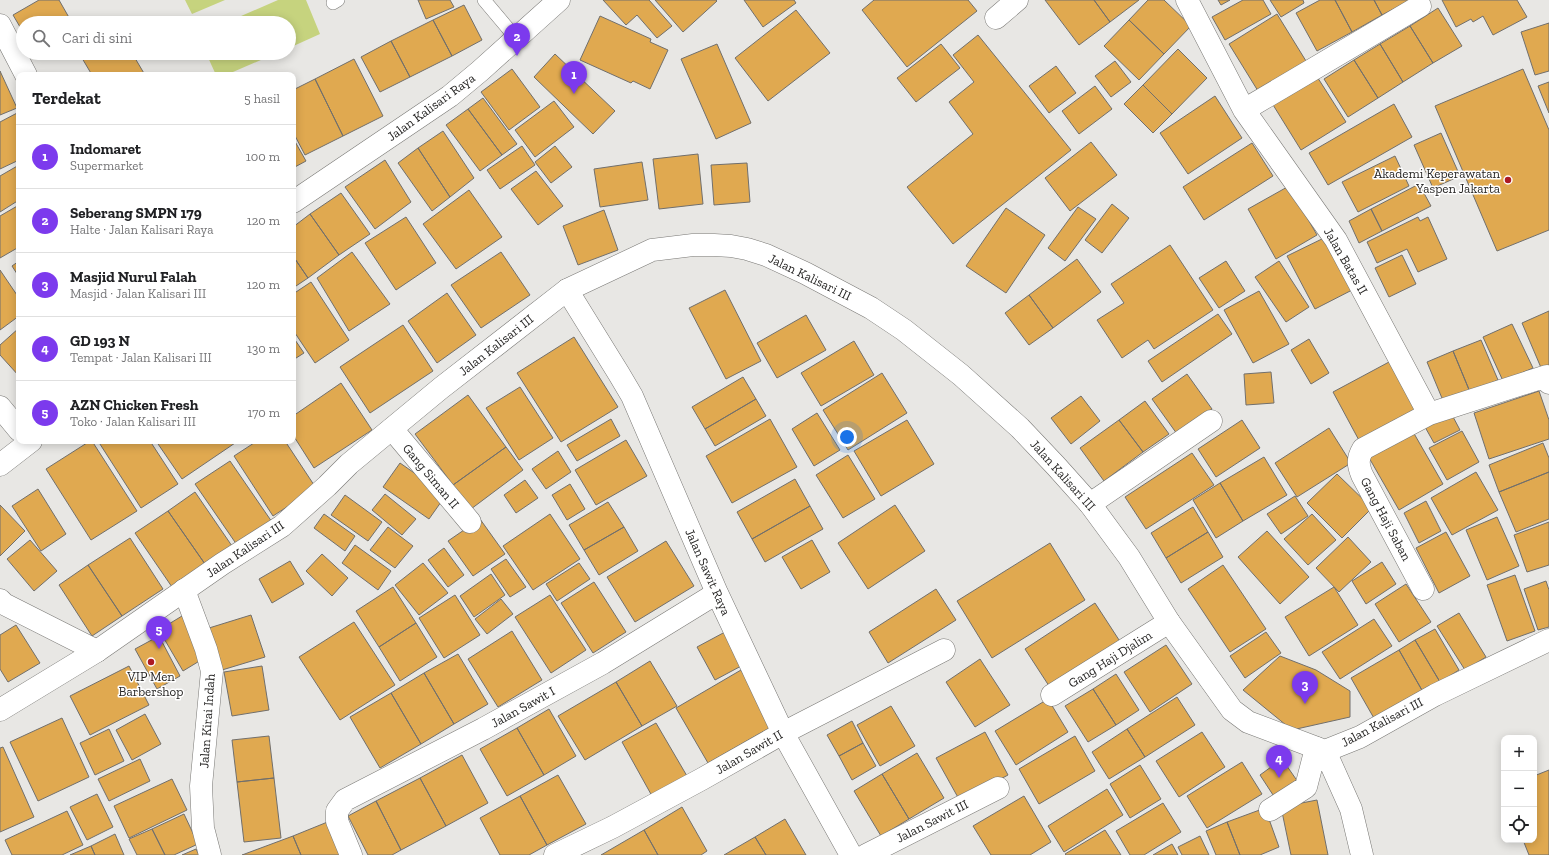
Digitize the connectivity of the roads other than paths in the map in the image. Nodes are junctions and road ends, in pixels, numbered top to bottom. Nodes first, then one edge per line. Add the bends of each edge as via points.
1 (484, 0) edge
2 (559, 0) edge
3 (1017, 0) edge
4 (1187, 0) edge
5 (1420, 6) dead end
6 (996, 18) dead end
7 (0, 25) edge
8 (516, 38) junction
9 (16, 56) edge
10 (18, 60) edge
11 (24, 72) edge
12 (1244, 110) junction
13 (296, 200) edge
14 (567, 290) junction
15 (1548, 378) edge
16 (0, 407) edge
17 (1429, 414) junction
18 (1211, 421) dead end
19 (16, 426) edge
20 (392, 429) junction
21 (22, 444) edge
22 (0, 466) edge
23 (1090, 504) junction
24 (470, 522) dead end
25 (1424, 589) dead end
26 (184, 590) junction
27 (717, 593) junction
28 (0, 600) edge
29 (1169, 622) junction
30 (1549, 640) edge
31 (944, 650) dead end
32 (97, 651) junction
33 (1052, 695) dead end
34 (0, 710) edge
35 (783, 733) junction
36 (1320, 749) junction
37 (998, 788) dead end
38 (1270, 810) dead end
39 (210, 855) edge
40 (351, 855) edge
41 (555, 855) edge
42 (850, 855) edge
43 (866, 855) edge
44 (1362, 855) edge

1 - 8 lane
2 - 8 street, Jalan Kalisari Raya
3 - 6 street
4 - 12 street, Jalan Batas II
5 - 12 street
7 - 9 street
8 - 13 street, Jalan Kalisari Raya via 450,96
10 - 11 street
12 - 17 street, Jalan Batas II via 1336,240
14 - 20 street, Jalan Kalisari III
14 - 23 street, Jalan Kalisari III via 652,250 714,245 731,246 766,255 871,308 916,340 973,385 1020,428
14 - 27 street, Jalan Sawit Raya via 632,396
15 - 17 street
16 - 19 street
17 - 25 street, Gang Haji Saban via 1363,449 1358,456 1362,475
18 - 23 street
20 - 24 street, Gang Siman II
20 - 26 street, Jalan Kalisari III via 349,464 282,526
21 - 22 street
23 - 29 street, Jalan Kalisari III via 1129,557
26 - 32 street, Jalan Kalisari III
26 - 39 street, Jalan Kirai Indah via 212,671 202,786 203,828
27 - 35 street, Jalan Sawit Raya
27 - 40 street, Jalan Sawit I via 603,663 490,726 345,800 337,812 337,821
28 - 32 street
29 - 33 street, Gang Haji Djalim
29 - 36 street, Jalan Kalisari III via 1232,710 1248,722
30 - 36 street, Jalan Kalisari III via 1435,694 1360,737
31 - 35 street, Jalan Sawit II
32 - 34 street, Jalan Kalisari III
35 - 41 street, Jalan Sawit II via 613,827
35 - 42 street, Jalan Sawit Raya
36 - 38 street via 1306,787
36 - 44 street via 1351,809
37 - 43 street, Jalan Sawit III

